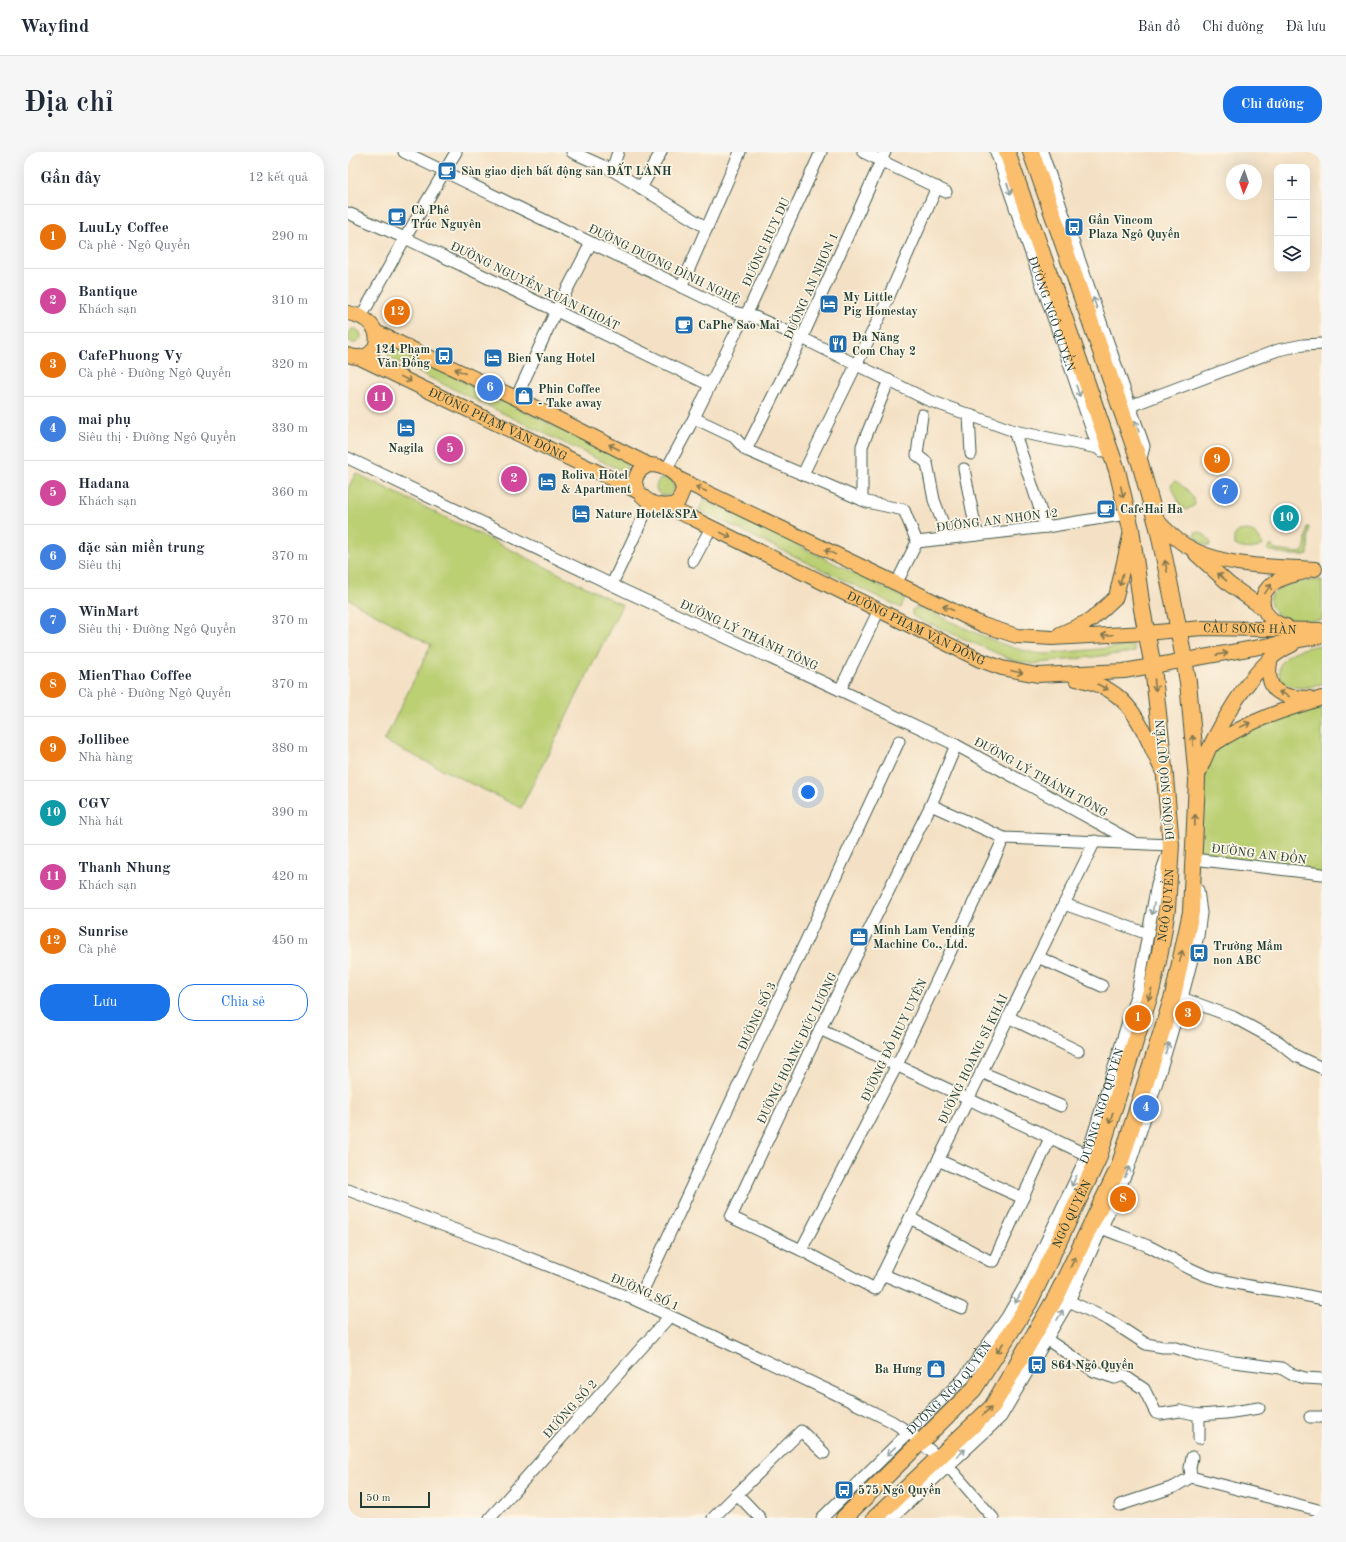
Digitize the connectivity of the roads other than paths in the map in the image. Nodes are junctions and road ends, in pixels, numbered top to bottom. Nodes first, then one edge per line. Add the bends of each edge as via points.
1 (404, 152) edge
2 (456, 152) edge
3 (618, 152) edge
4 (661, 152) edge
5 (740, 152) edge
6 (821, 152) edge
7 (863, 152) edge
8 (996, 152) edge
9 (1007, 152) edge
10 (1031, 152) edge
11 (1042, 152) edge
12 (576, 153) edge
13 (883, 156) edge
14 (612, 170) junction
15 (444, 172) junction
16 (641, 188) junction
17 (348, 213) edge
18 (707, 228) junction
19 (405, 238) junction
20 (590, 243) junction
21 (681, 287) junction
22 (556, 311) junction
23 (354, 315) edge
24 (745, 316) junction
25 (376, 332) junction
26 (802, 338) junction
27 (1322, 344) edge
28 (353, 356) edge
29 (856, 365) junction
30 (889, 380) junction
31 (710, 385) junction
32 (516, 398) junction
33 (1130, 406) junction
34 (922, 415) dead end
35 (969, 415) junction
36 (694, 418) junction
37 (1014, 430) junction
38 (1098, 448) junction
39 (746, 450) junction
40 (971, 454) dead end
41 (348, 458) edge
42 (1140, 463) junction
43 (649, 465) junction
44 (964, 469) dead end
45 (666, 470) junction
46 (1117, 470) junction
47 (803, 474) junction
48 (681, 480) junction
49 (637, 491) junction
50 (862, 500) junction
51 (651, 501) junction
52 (666, 507) junction
53 (1155, 518) junction
54 (1129, 521) junction
55 (1046, 527) junction
56 (710, 528) junction
57 (977, 535) junction
58 (943, 539) junction
59 (917, 542) junction
60 (1185, 545) junction
61 (693, 561) dead end
62 (1318, 569) edge
63 (612, 584) junction
64 (896, 584) junction
65 (1264, 609) junction
66 (879, 610) junction
67 (1178, 630) junction
68 (1146, 633) junction
69 (1314, 633) edge
70 (1052, 638) junction
71 (1270, 658) junction
72 (1184, 662) junction
73 (1153, 667) junction
74 (1052, 676) junction
75 (840, 690) junction
76 (1322, 698) edge
77 (899, 742) dead end
78 (956, 745) junction
79 (1212, 745) junction
80 (1165, 777) junction
81 (1197, 780) junction
82 (931, 805) junction
83 (1004, 838) junction
84 (1095, 841) junction
85 (1136, 843) junction
86 (1171, 845) junction
87 (1194, 859) junction
88 (1322, 874) edge
89 (1064, 904) junction
90 (1148, 934) junction
91 (1038, 957) junction
92 (1102, 986) dead end
93 (1182, 998) junction
94 (1008, 1017) junction
95 (820, 1029) junction
96 (1078, 1051) dead end
97 (896, 1067) junction
98 (1322, 1068) edge
99 (981, 1072) junction
100 (967, 1100) junction
101 (1061, 1106) dead end
102 (1050, 1138) junction
103 (1087, 1155) junction
104 (938, 1160) junction
105 (348, 1190) edge
106 (1023, 1198) junction
107 (910, 1218) junction
108 (1102, 1228) junction
109 (801, 1250) junction
110 (882, 1274) junction
111 (875, 1289) joint
112 (1322, 1299) edge
113 (638, 1301) junction
114 (1069, 1301) junction
115 (962, 1308) dead end
116 (669, 1316) junction
117 (1046, 1339) junction
118 (1322, 1379) edge
119 (1259, 1408) dead end
120 (1199, 1415) junction
121 (1310, 1417) dead end
122 (1322, 1417) edge
123 (915, 1438) junction
124 (1199, 1438) dead end
125 (824, 1453) dead end
126 (1192, 1457) dead end
127 (943, 1462) junction
128 (1191, 1477) junction
129 (737, 1494) junction
130 (1120, 1505) dead end
131 (1322, 1511) edge
132 (1309, 1513) edge
133 (490, 1518) edge
134 (712, 1518) edge
135 (760, 1518) edge
136 (822, 1518) edge
137 (844, 1518) edge
138 (875, 1518) edge
139 (892, 1518) edge
140 (993, 1518) edge

1 - 15 street, ĐƯỜNG DƯƠNG ĐÌNH NGHỆ
2 - 15 street
3 - 14 street
4 - 16 street
5 - 18 street
6 - 24 street, ĐƯỜNG HUY DU
7 - 13 street
8 -> 38 street, ĐƯỜNG NGÔ QUYỀN
9 - 46 highway, ĐƯỜNG NGÔ QUYỀN
10 - 42 highway, ĐƯỜNG NGÔ QUYỀN
33 -> 11 street, ĐƯỜNG NGÔ QUYỀN
12 - 14 street
13 - 26 street, ĐƯỜNG AN NHƠN 1
13 - 29 street via 941,189
14 - 16 street
15 - 19 street
15 - 20 street, ĐƯỜNG DƯƠNG ĐÌNH NGHỆ
16 - 18 street
17 - 19 street, ĐƯỜNG NGUYỄN XUÂN KHOÁT
18 - 21 street
19 - 22 street, ĐƯỜNG NGUYỄN XUÂN KHOÁT
19 - 23 street
20 - 21 street, ĐƯỜNG DƯƠNG ĐÌNH NGHỆ
20 - 22 street
21 - 24 street, ĐƯỜNG DƯƠNG ĐÌNH NGHỆ
22 - 31 street, ĐƯỜNG NGUYỄN XUÂN KHOÁT
22 - 32 street
23 - 25 main road via 371,323
24 - 26 street, ĐƯỜNG DƯƠNG ĐÌNH NGHỆ via 755,317
24 - 31 street, ĐƯỜNG HUY DU
25 - 28 main road via 377,341 370,353
32 -> 25 main road
26 - 29 street, ĐƯỜNG DƯƠNG ĐÌNH NGHỆ
26 - 39 street, ĐƯỜNG AN NHƠN 1
27 - 33 street via 1278,350
28 -> 49 main road, ĐƯỜNG PHẠM VĂN ĐỒNG
29 - 30 street, ĐƯỜNG DƯƠNG ĐÌNH NGHỆ
29 - 47 street
30 - 35 street, ĐƯỜNG DƯƠNG ĐÌNH NGHỆ via 928,400
30 - 50 street via 862,446
31 - 36 street, ĐƯỜNG HUY DU
43 -> 32 main road
42 -> 33 street, ĐƯỜNG NGÔ QUYỀN via 1144,446
34 - 58 street via 917,455 927,463 934,500 942,521
35 - 37 street, ĐƯỜNG DƯƠNG ĐÌNH NGHỆ
35 - 40 street
36 - 39 street via 734,436
36 - 45 street, ĐƯỜNG HUY DU
37 - 38 street, ĐƯỜNG DƯƠNG ĐÌNH NGHỆ
37 - 55 street
38 - 46 street, ĐƯỜNG NGÔ QUYỀN
39 - 47 street
41 - 63 street, ĐƯỜNG LÝ THÁNH TÔNG
42 - 53 highway, ĐƯỜNG NGÔ QUYỀN
43 - 45 main road
43 - 49 main road via 638,472
44 - 57 street
45 - 48 main road
46 -> 54 highway, ĐƯỜNG NGÔ QUYỀN
47 - 50 street
48 - 52 main road via 682,496
64 -> 48 main road
49 - 51 main road
50 - 59 street via 904,510
51 - 52 main road
51 - 63 street
52 - 56 main road, ĐƯỜNG PHẠM VĂN ĐỒNG
53 - 60 main road
67 -> 53 highway, ĐƯỜNG NGÔ QUYỀN
54 - 55 street, ĐƯỜNG AN NHƠN 12
54 - 68 highway, ĐƯỜNG NGÔ QUYỀN
54 -> 70 main road via 1124,570 1116,597 1091,620
55 - 57 street, ĐƯỜNG AN NHƠN 12
56 - 61 street
56 -> 66 main road, ĐƯỜNG PHẠM VĂN ĐỒNG
57 - 58 street, ĐƯỜNG AN NHƠN 12
58 - 59 street, ĐƯỜNG AN NHƠN 12
59 - 64 street
60 - 62 main road via 1207,555 1242,564
65 -> 60 main road
65 -> 62 main road via 1264,595 1272,584
63 - 75 street, ĐƯỜNG LÝ THÁNH TÔNG
70 -> 64 main road via 1017,636 983,624
65 - 69 main road via 1272,621 1279,625
66 -> 74 main road, ĐƯỜNG PHẠM VĂN ĐỒNG via 995,665 1020,673
66 - 75 street
67 - 68 main road
67 - 69 main road, CẦU SÔNG HÀN
67 - 72 highway, ĐƯỜNG NGÔ QUYỀN
68 -> 70 main road
68 - 73 highway, ĐƯỜNG NGÔ QUYỀN
69 - 71 main road
72 -> 69 main road, CẦU SÔNG HÀN
76 -> 71 main road via 1288,697 1281,694 1270,682
71 - 79 main road via 1236,698
72 - 73 main road, ĐƯỜNG PHẠM VĂN ĐỒNG
81 -> 72 highway, ĐƯỜNG NGÔ QUYỀN
73 - 74 main road, ĐƯỜNG PHẠM VĂN ĐỒNG
73 -> 80 highway, ĐƯỜNG NGÔ QUYỀN
74 -> 80 main road via 1092,682 1120,696 1138,720
75 - 78 street, ĐƯỜNG LÝ THÁNH TÔNG
79 -> 76 main road via 1259,718
77 - 113 street, ĐƯỜNG SỐ 3
78 - 82 street, ĐƯỜNG HOÀNG ĐỨC LƯƠNG
78 - 85 street, ĐƯỜNG LÝ THÁNH TÔNG
79 - 81 main road
80 - 86 highway, ĐƯỜNG NGÔ QUYỀN
87 -> 81 highway, ĐƯỜNG NGÔ QUYỀN
82 - 83 street
82 - 95 street, ĐƯỜNG HOÀNG ĐỨC LƯƠNG
83 - 84 street
83 - 97 street, ĐƯỜNG ĐỖ HUY UYÊN
84 - 85 street
84 - 89 street, ĐƯỜNG HOÀNG SĨ KHẢI
85 - 86 street
86 -> 90 street, ĐƯỜNG NGÔ QUYỀN via 1158,884
86 -> 123 highway, NGÔ QUYỀN via 1167,908 1152,988 1098,1159 1029,1303 974,1389
87 - 88 street, ĐƯỜNG AN ĐỒN
87 - 93 street, ĐƯỜNG NGÔ QUYỀN via 1201,913 1197,943
127 -> 87 highway, NGÔ QUYỀN via 992,1407 1056,1297 1119,1167 1172,996 1191,912
89 - 90 street
89 - 91 street, ĐƯỜNG HOÀNG SĨ KHẢI
90 - 103 street, ĐƯỜNG NGÔ QUYỀN via 1138,989
91 - 92 street
91 - 94 street, ĐƯỜNG HOÀNG SĨ KHẢI
93 - 98 street via 1233,1017 1279,1042 1296,1056
108 -> 93 street, ĐƯỜNG NGÔ QUYỀN via 1128,1168
94 - 96 street
94 - 99 street, ĐƯỜNG HOÀNG SĨ KHẢI
95 - 97 street
95 - 109 street, ĐƯỜNG HOÀNG ĐỨC LƯƠNG via 731,1217
97 - 100 street
97 - 109 street, ĐƯỜNG ĐỖ HUY UYÊN
99 - 100 street, ĐƯỜNG HOÀNG SĨ KHẢI
99 - 101 street
100 - 102 street
100 - 104 street, ĐƯỜNG HOÀNG SĨ KHẢI
102 - 103 street
102 - 106 street
103 -> 123 street, ĐƯỜNG NGÔ QUYỀN via 1028,1280 1007,1317 964,1378
104 - 106 street
104 - 107 street, ĐƯỜNG HOÀNG SĨ KHẢI
105 - 113 street, ĐƯỜNG SỐ 1
106 - 107 street via 996,1260 992,1261
107 - 110 street, ĐƯỜNG HOÀNG SĨ KHẢI
108 - 112 street via 1213,1278 1232,1284
108 - 114 street, ĐƯỜNG NGÔ QUYỀN
109 - 111 street, ĐƯỜNG HOÀNG ĐỨC LƯƠNG
110 - 111 street, ĐƯỜNG HOÀNG SĨ KHẢI
110 - 115 street
113 - 116 street, ĐƯỜNG SỐ 1
117 -> 114 street, ĐƯỜNG NGÔ QUYỀN
114 - 118 street via 1109,1320 1146,1344 1173,1347 1227,1361 1281,1368 1305,1378
116 - 123 street, ĐƯỜNG SỐ 1 via 836,1394
116 - 133 street, ĐƯỜNG SỐ 2
117 - 120 street via 1094,1371 1114,1378 1123,1375 1144,1389 1156,1413 1180,1411
127 -> 117 street, ĐƯỜNG NGÔ QUYỀN via 1001,1417
119 - 120 street
120 - 124 street
121 - 122 street
123 - 127 street, ĐƯỜNG SỐ 1
123 -> 136 street, ĐƯỜNG NGÔ QUYỀN
123 - 137 highway, NGÔ QUYỀN
125 - 129 street via 801,1431
126 - 128 street
127 - 138 highway, NGÔ QUYỀN
127 - 139 street, ĐƯỜNG NGÔ QUYỀN
127 - 140 street, ĐƯỜNG SỐ 1
128 - 130 street via 1174,1487
128 - 132 street
129 - 134 street
129 - 135 street
131 - 132 street

